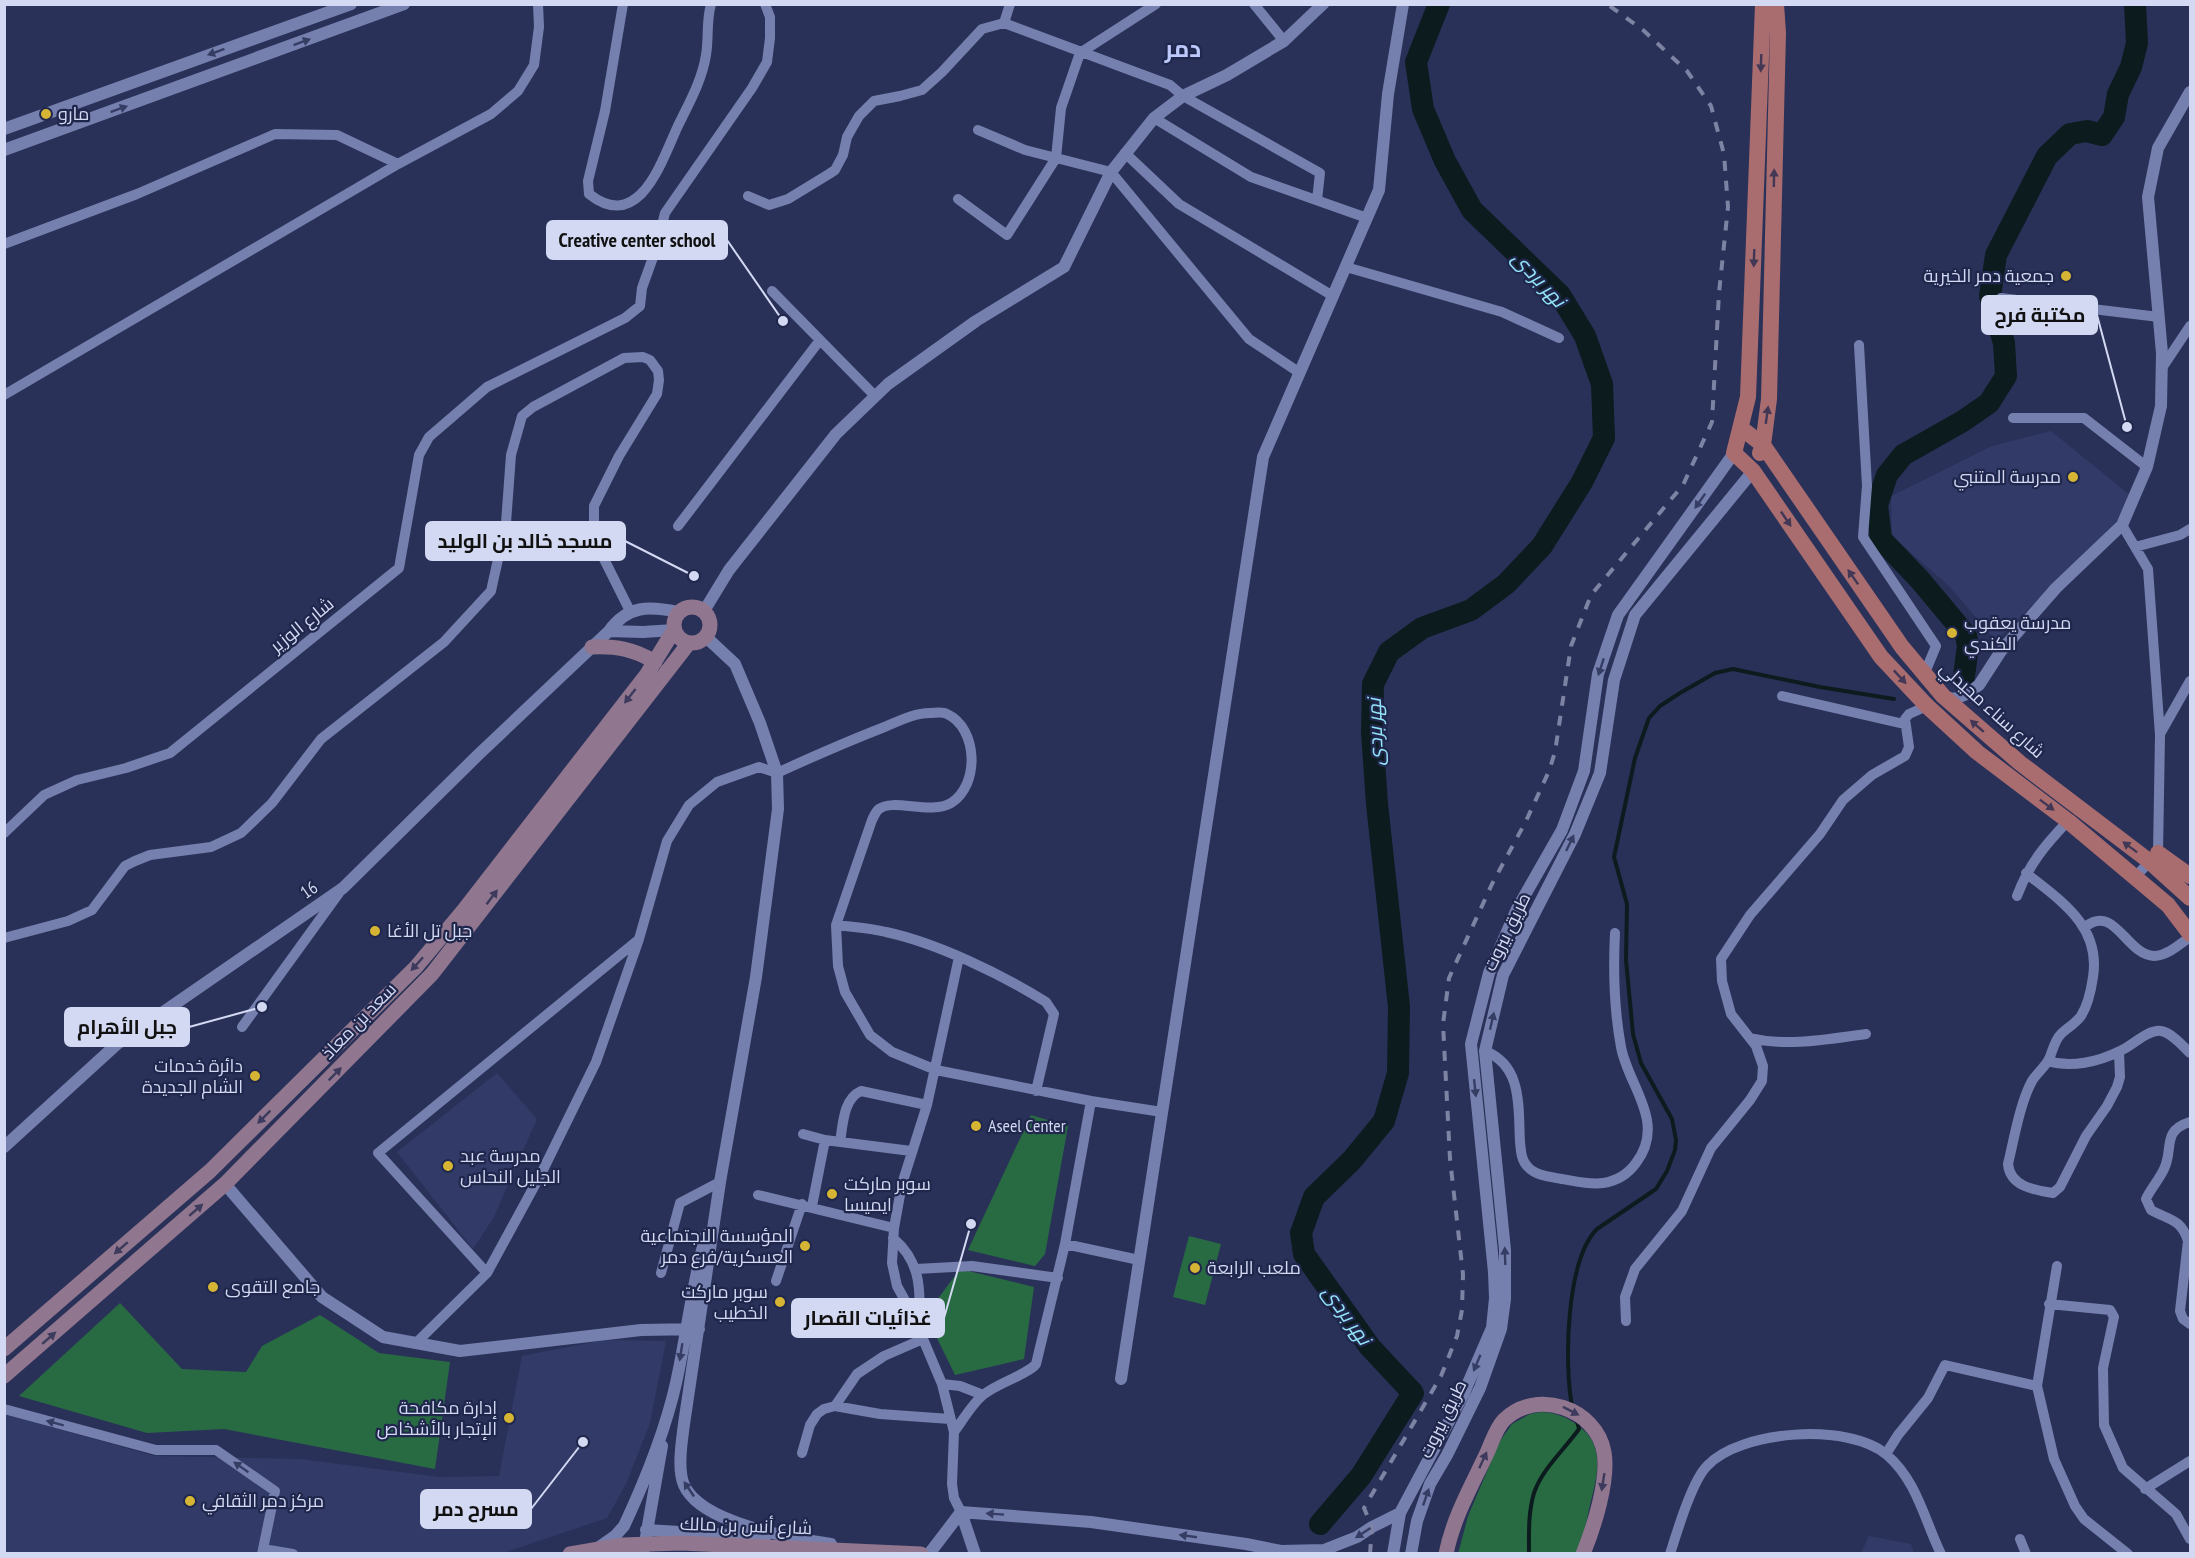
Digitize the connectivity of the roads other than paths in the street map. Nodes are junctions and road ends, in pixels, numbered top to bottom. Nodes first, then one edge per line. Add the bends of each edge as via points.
1 (351, 4) edge
2 (404, 4) edge
3 (538, 4) edge
4 (624, 4) edge
5 (711, 4) edge
6 (765, 4) edge
7 (1010, 4) edge
8 (1156, 4) edge
9 (1254, 4) edge
10 (1323, 4) edge
11 (1403, 4) edge
12 (1763, 4) edge
13 (1776, 4) edge
14 (1004, 24) junction
15 (1284, 40) junction
16 (1080, 53) junction
17 (2190, 92) edge
18 (1183, 96) junction
19 (1154, 118) junction
20 (4, 129) edge
21 (978, 130) dead end
22 (4, 150) edge
23 (1125, 153) junction
24 (1056, 158) junction
25 (398, 164) junction
26 (1111, 172) junction
27 (748, 196) dead end
28 (958, 200) dead end
29 (1317, 200) junction
30 (1367, 218) junction
31 (4, 244) edge
32 (1346, 267) junction
33 (772, 291) dead end
34 (1333, 296) junction
35 (2001, 298) dead end
36 (2159, 317) junction
37 (2190, 326) edge
38 (1559, 338) dead end
39 (820, 340) junction
40 (1858, 345) dead end
41 (2162, 368) junction
42 (1300, 373) junction
43 (4, 394) edge
44 (875, 396) junction
45 (2013, 418) dead end
46 (1741, 428) junction
47 (1763, 445) junction
48 (1734, 453) junction
49 (2147, 467) junction
50 (1753, 471) junction
51 (2122, 525) junction
52 (678, 526) dead end
53 (2190, 530) edge
54 (2135, 547) junction
55 (630, 611) junction
56 (704, 611) junction
57 (678, 612) junction
58 (674, 630) junction
59 (609, 631) junction
60 (706, 637) junction
61 (689, 643) junction
62 (592, 647) junction
63 (655, 662) junction
64 (1924, 675) junction
65 (2190, 681) edge
66 (1782, 696) dead end
67 (1944, 696) junction
68 (1927, 706) junction
69 (1905, 724) junction
70 (2160, 735) junction
71 (777, 773) junction
72 (2068, 821) junction
73 (4, 832) edge
74 (2153, 857) junction
75 (2026, 873) junction
76 (2190, 876) edge
77 (2134, 877) junction
78 (343, 888) junction
79 (2018, 896) dead end
80 (2190, 898) edge
81 (2168, 904) junction
82 (836, 925) junction
83 (2190, 926) edge
84 (2085, 927) junction
85 (1615, 933) dead end
86 (2190, 936) edge
87 (4, 938) edge
88 (639, 939) junction
89 (959, 957) junction
90 (242, 1027) dead end
91 (1866, 1034) dead end
92 (1750, 1038) junction
93 (1485, 1051) junction
94 (2119, 1052) junction
95 (2190, 1053) edge
96 (2048, 1061) junction
97 (936, 1070) junction
98 (1036, 1091) junction
99 (1090, 1101) junction
100 (927, 1105) junction
101 (1162, 1112) junction
102 (2190, 1122) edge
103 (803, 1134) dead end
104 (825, 1140) junction
105 (840, 1142) junction
106 (4, 1147) edge
107 (911, 1151) junction
108 (720, 1182) junction
109 (225, 1185) junction
110 (758, 1195) dead end
111 (807, 1205) junction
112 (715, 1215) junction
113 (894, 1233) junction
114 (1065, 1244) junction
115 (1139, 1260) junction
116 (2056, 1266) dead end
117 (916, 1269) junction
118 (661, 1272) dead end
119 (487, 1273) junction
120 (1058, 1278) junction
121 (776, 1281) dead end
122 (2049, 1304) junction
123 (919, 1318) junction
124 (1626, 1321) dead end
125 (2190, 1324) edge
126 (699, 1329) junction
127 (685, 1330) junction
128 (923, 1340) junction
129 (416, 1343) junction
130 (4, 1349) edge
131 (4, 1376) edge
132 (1121, 1379) dead end
133 (942, 1384) junction
134 (2037, 1386) junction
135 (983, 1395) junction
136 (835, 1406) junction
137 (4, 1409) edge
138 (950, 1419) junction
139 (666, 1421) junction
140 (954, 1432) junction
141 (802, 1453) dead end
142 (1886, 1454) junction
143 (2190, 1461) edge
144 (2145, 1489) junction
145 (961, 1512) junction
146 (1400, 1513) junction
147 (646, 1530) junction
148 (799, 1539) junction
149 (2020, 1539) dead end
150 (2190, 1539) edge
151 (598, 1548) junction
152 (263, 1551) edge
153 (879, 1551) junction
154 (293, 1554) edge
155 (570, 1554) edge
156 (643, 1554) edge
157 (921, 1554) edge
158 (929, 1554) edge
159 (975, 1554) edge
160 (1394, 1554) edge
161 (1411, 1554) edge
162 (1446, 1554) edge
163 (1583, 1554) edge
164 (1670, 1554) edge
165 (1941, 1554) edge
166 (2026, 1554) edge
167 (2128, 1554) edge

1 -> 20 street
22 -> 2 street
3 - 25 street via 534,65 518,91 490,114
4 - 5 street via 588,181 589,194 599,202 617,207 644,193 659,168 700,79
6 - 73 street, شارع الوزير via 770,17 767,62 665,213 640,306 625,318 487,387 429,437 419,455 399,568 170,753 76,780 44,795
7 - 14 street
8 - 16 street
9 - 15 street
10 - 15 street
11 - 30 street via 1388,94 1379,190
12 -> 46 main road via 1748,397
47 -> 13 main road via 1769,399
14 - 16 street
14 - 27 street via 982,29 922,90 874,101 847,137 835,170 788,199 769,205
15 - 18 street
16 - 18 street via 1170,85
16 - 24 street via 1060,108
17 - 36 street via 2158,147 2148,197
18 - 19 street
18 - 29 street via 1320,173
19 - 23 street
19 - 29 street via 1251,177
21 - 24 street
23 - 26 street
23 - 34 street via 1179,204
24 - 26 street
24 - 28 street via 1007,235
25 - 31 street via 338,135 275,134 137,194
25 - 43 street
26 - 42 street via 1249,339
26 - 44 street via 1064,267 976,321
29 - 30 street
30 - 32 street
32 - 34 street
32 - 38 street via 1502,312
33 - 39 street
34 - 42 street
35 - 36 street
36 - 41 street
37 - 41 street
39 - 44 street
39 - 52 street
40 - 64 street via 1868,486 1863,537 1936,646
41 - 49 street via 2161,406
42 - 101 street via 1263,457
44 - 56 street via 836,434 729,570
45 - 49 street via 2084,418
46 - 47 main road, شارع سناء محيدلي
46 - 48 main road
47 - 50 main road
64 -> 47 main road, شارع سناء محيدلي
48 - 50 main road
48 -> 146 street via 1618,615 1598,674 1584,771 1562,830 1517,909 1489,972 1471,1044 1494,1272 1492,1328 1464,1395
49 - 51 street
50 -> 68 main road via 1881,657
93 -> 50 street, طريق بيروت via 1503,975 1575,834 1600,773 1614,680 1635,615
51 - 54 street
51 - 67 street via 2056,588 2001,651 1979,685 1954,699
53 - 54 street
54 - 70 street via 2148,569
55 - 57 street via 653,608
55 - 59 street, 16
55 - 87 street via 599,549 594,506 657,394 658,371 651,360 643,357 624,358 522,416 511,454 506,523 491,591 444,642 321,739 272,803 241,833 211,847 150,855 135,861 125,866 92,910 68,921
56 - 57 main road via 688,607
56 - 60 main road via 711,627
57 - 58 main road
58 - 59 street
58 - 61 main road
58 - 63 main road, سعد بن معاذ
59 - 62 street, 16
60 - 61 main road
60 - 71 street via 735,664
109 -> 61 main road, سعد بن معاذ via 432,974
62 - 63 main road via 632,650
62 - 78 street, 16
63 -> 130 main road, سعد بن معاذ via 416,967 210,1171
64 - 67 main road, شارع سناء محيدلي
65 - 70 street
66 - 69 street
67 - 68 street
74 -> 67 main road, شارع سناء محيدلي via 2020,763
68 - 69 street via 1909,714
68 -> 72 main road via 1977,752
69 - 92 street via 1909,747 1905,756 1872,775 1843,800 1820,834 1750,915 1720,959 1731,1014
70 - 74 street
71 - 82 street via 920,713 946,712 962,723 971,747 971,770 963,791 951,803 935,808 885,805 877,810
71 - 88 street via 759,767 717,782 689,805 667,841
71 - 108 street via 778,809 756,977
72 - 75 street
72 - 77 main road
74 - 76 main road
74 - 77 street
74 - 80 main road, شارع سناء محيدلي
75 - 79 street
75 - 84 street
77 - 81 main road
78 - 90 street
78 - 106 street, 16 via 117,1044
81 - 83 main road
81 - 86 main road
82 - 89 street via 885,932
82 - 97 street via 838,966 845,992 870,1035 892,1052
84 - 86 street via 2092,921 2109,923 2137,950 2153,956
84 - 96 street via 2095,958 2091,989 2082,1015 2059,1036
85 - 93 street via 1618,1031 1624,1063 1640,1094 1647,1119 1644,1147 1631,1170 1609,1183 1596,1184 1542,1175 1528,1167 1521,1152 1514,1078 1506,1064
88 - 119 street via 596,1062
88 - 119 street via 378,1153
89 - 97 street
89 - 98 street via 1046,1002 1054,1014
91 - 92 street via 1786,1042
92 - 124 street via 1763,1066 1762,1081 1711,1148 1682,1211 1635,1269 1625,1297
161 -> 93 street, طريق بيروت via 1430,1484 1480,1388 1502,1329 1505,1250
94 - 95 street via 2162,1031
94 - 96 street via 2069,1065
94 - 96 street via 2121,1077 2117,1087 2053,1193 2019,1184 2009,1173 2008,1164 2025,1097
97 - 98 street
97 - 100 street
98 - 99 street
99 - 101 street
99 - 114 street
100 - 105 street via 861,1092 854,1094 848,1101
100 - 107 street
101 - 115 street
102 - 125 street via 2171,1136 2166,1167 2146,1199 2151,1210 2176,1221 2188,1241 2180,1311 2182,1319
103 - 104 street
104 - 105 street
104 - 111 street
105 - 107 street
107 - 113 street
108 - 112 street
108 - 118 street via 680,1203
109 - 129 street via 322,1298 383,1337
131 -> 109 main road, سعد بن معاذ
110 - 111 street
111 - 113 street
111 - 121 street
112 - 126 street
112 - 127 street via 705,1235
113 - 117 street
113 - 123 street via 892,1263 897,1286
114 - 115 street
114 - 120 street
115 - 132 street
116 - 122 street
117 - 120 street via 972,1266
117 - 123 street
119 - 129 street
120 - 135 street via 1036,1364
122 - 134 street
122 - 144 street via 2113,1313 2103,1368 2104,1425 2123,1468
123 - 128 street
126 - 127 street
148 -> 126 street via 746,1526 703,1507 684,1485 682,1442
127 - 129 street via 641,1330 460,1351
127 -> 139 street
128 - 133 street
128 - 136 street via 884,1356 857,1374
133 - 135 street
133 - 138 street
134 - 142 street via 1945,1365 1928,1398
134 - 167 street via 2054,1460 2075,1506 2084,1519
135 - 140 street
136 - 138 street
136 - 141 street via 817,1414
152 -> 137 street via 274,1491 216,1450 156,1450
138 - 140 street
139 - 147 street
139 - 151 street via 624,1526
140 - 145 street via 952,1484
142 - 164 street via 1861,1442 1823,1433 1779,1437 1728,1451 1706,1466 1685,1508
142 - 165 street via 1920,1500
143 - 144 street
144 - 150 street via 2176,1514
146 -> 145 street via 1324,1550 1281,1551 1090,1522
145 - 158 street
145 - 159 street
146 - 160 street
147 - 148 street
147 - 156 street
148 - 153 street
149 - 166 street
151 - 153 main road, شارع أنس بن مالك via 680,1543
151 - 155 main road, شارع أنس بن مالك
152 - 154 street
153 - 157 main road, شارع أنس بن مالك
162 -> 163 main road via 1456,1520 1504,1420 1521,1409 1546,1404 1569,1409 1582,1417 1592,1426 1604,1451 1604,1481

